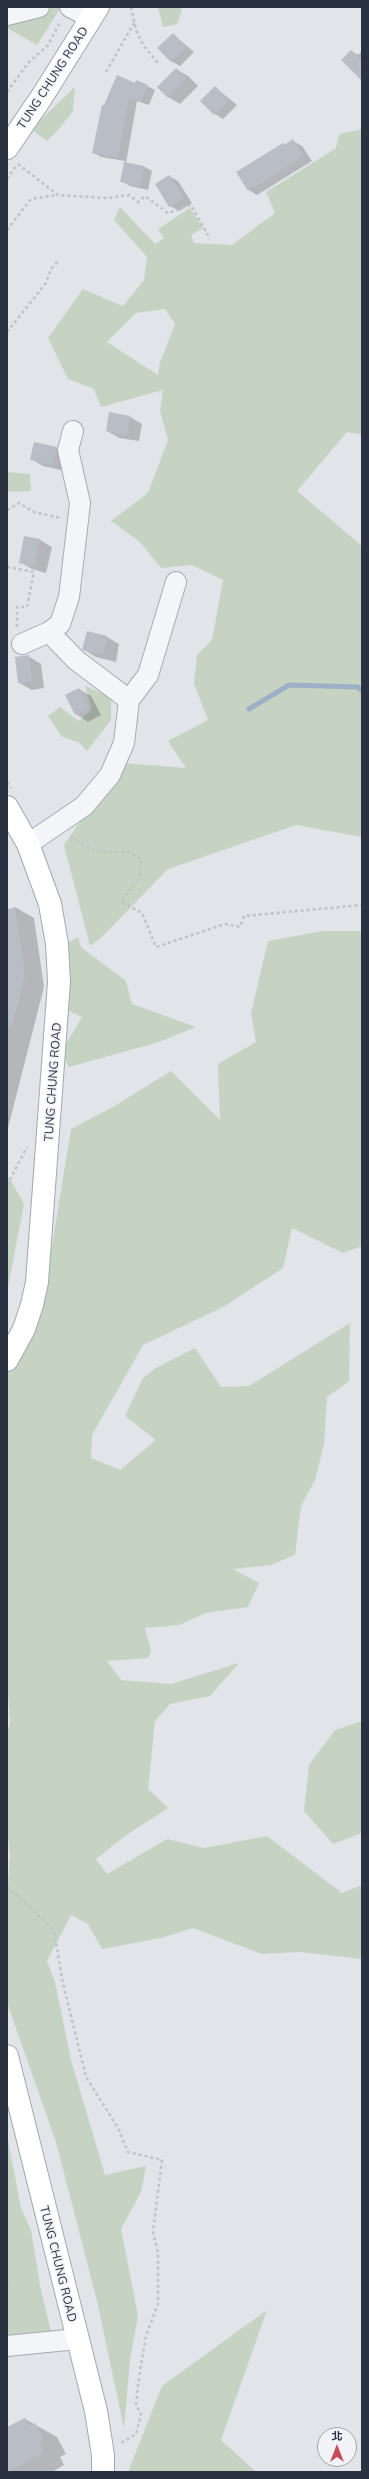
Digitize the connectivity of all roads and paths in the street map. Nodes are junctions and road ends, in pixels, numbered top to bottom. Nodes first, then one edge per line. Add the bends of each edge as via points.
1 (39, 7) edge
2 (131, 7) edge
3 (94, 12) edge
4 (65, 14) edge
5 (7, 15) edge
6 (135, 22) junction
7 (158, 63) dead end
8 (106, 72) dead end
9 (7, 92) edge
10 (12, 156) edge
11 (58, 195) junction
12 (7, 230) edge
13 (210, 239) dead end
14 (58, 262) dead end
15 (7, 332) edge
16 (73, 431) dead end
17 (7, 510) edge
18 (79, 521) junction
19 (7, 567) edge
20 (176, 582) dead end
21 (49, 632) junction
22 (22, 644) joint
23 (129, 700) junction
24 (7, 807) edge
25 (66, 838) dead end
26 (28, 844) junction
27 (362, 905) edge
28 (29, 1140) dead end
29 (7, 1185) edge
30 (7, 1360) edge
31 (7, 1886) edge
32 (7, 2056) edge
33 (7, 2268) edge
34 (7, 2292) edge
35 (77, 2339) junction
36 (7, 2346) edge
37 (103, 2463) edge

1 - 5 street
2 - 6 path
3 - 4 street
3 - 10 main road, TUNG CHUNG ROAD
4 - 9 path, TUNG CHUNG ROAD via 48,45 28,63
6 - 7 path via 143,45
6 - 8 path
10 - 11 path
11 - 12 path via 31,199
11 - 13 path via 107,198 128,195 138,202 145,196 168,213 191,205
14 - 15 path via 51,269 46,283
16 - 18 street via 68,450 80,503
17 - 18 path via 19,503 34,512
18 - 21 street via 70,596 60,624
19 - 22 path via 34,572 27,607 17,607 16,611 18,639
20 - 23 street via 148,675
21 - 22 street
21 - 23 street via 76,660
23 - 26 street via 124,743 110,775 84,806
24 - 26 main road, TUNG CHUNG ROAD
25 - 27 path via 73,837 96,851 130,852 141,859 140,876 121,902 142,913 156,947 225,924 240,927 244,916
26 - 30 main road, TUNG CHUNG ROAD via 50,904 54,923 58,962 58,1005 36,1282 24,1329
28 - 29 path, TUNG CHUNG ROAD
31 - 37 path via 54,1930 62,1979 86,2077 118,2128 128,2152 162,2160 153,2232 158,2253 158,2304 146,2336 139,2377 136,2405 141,2414 136,2434
32 - 35 main road, TUNG CHUNG ROAD
33 - 34 path
35 - 36 street
35 - 37 main road, TUNG CHUNG ROAD via 96,2411

